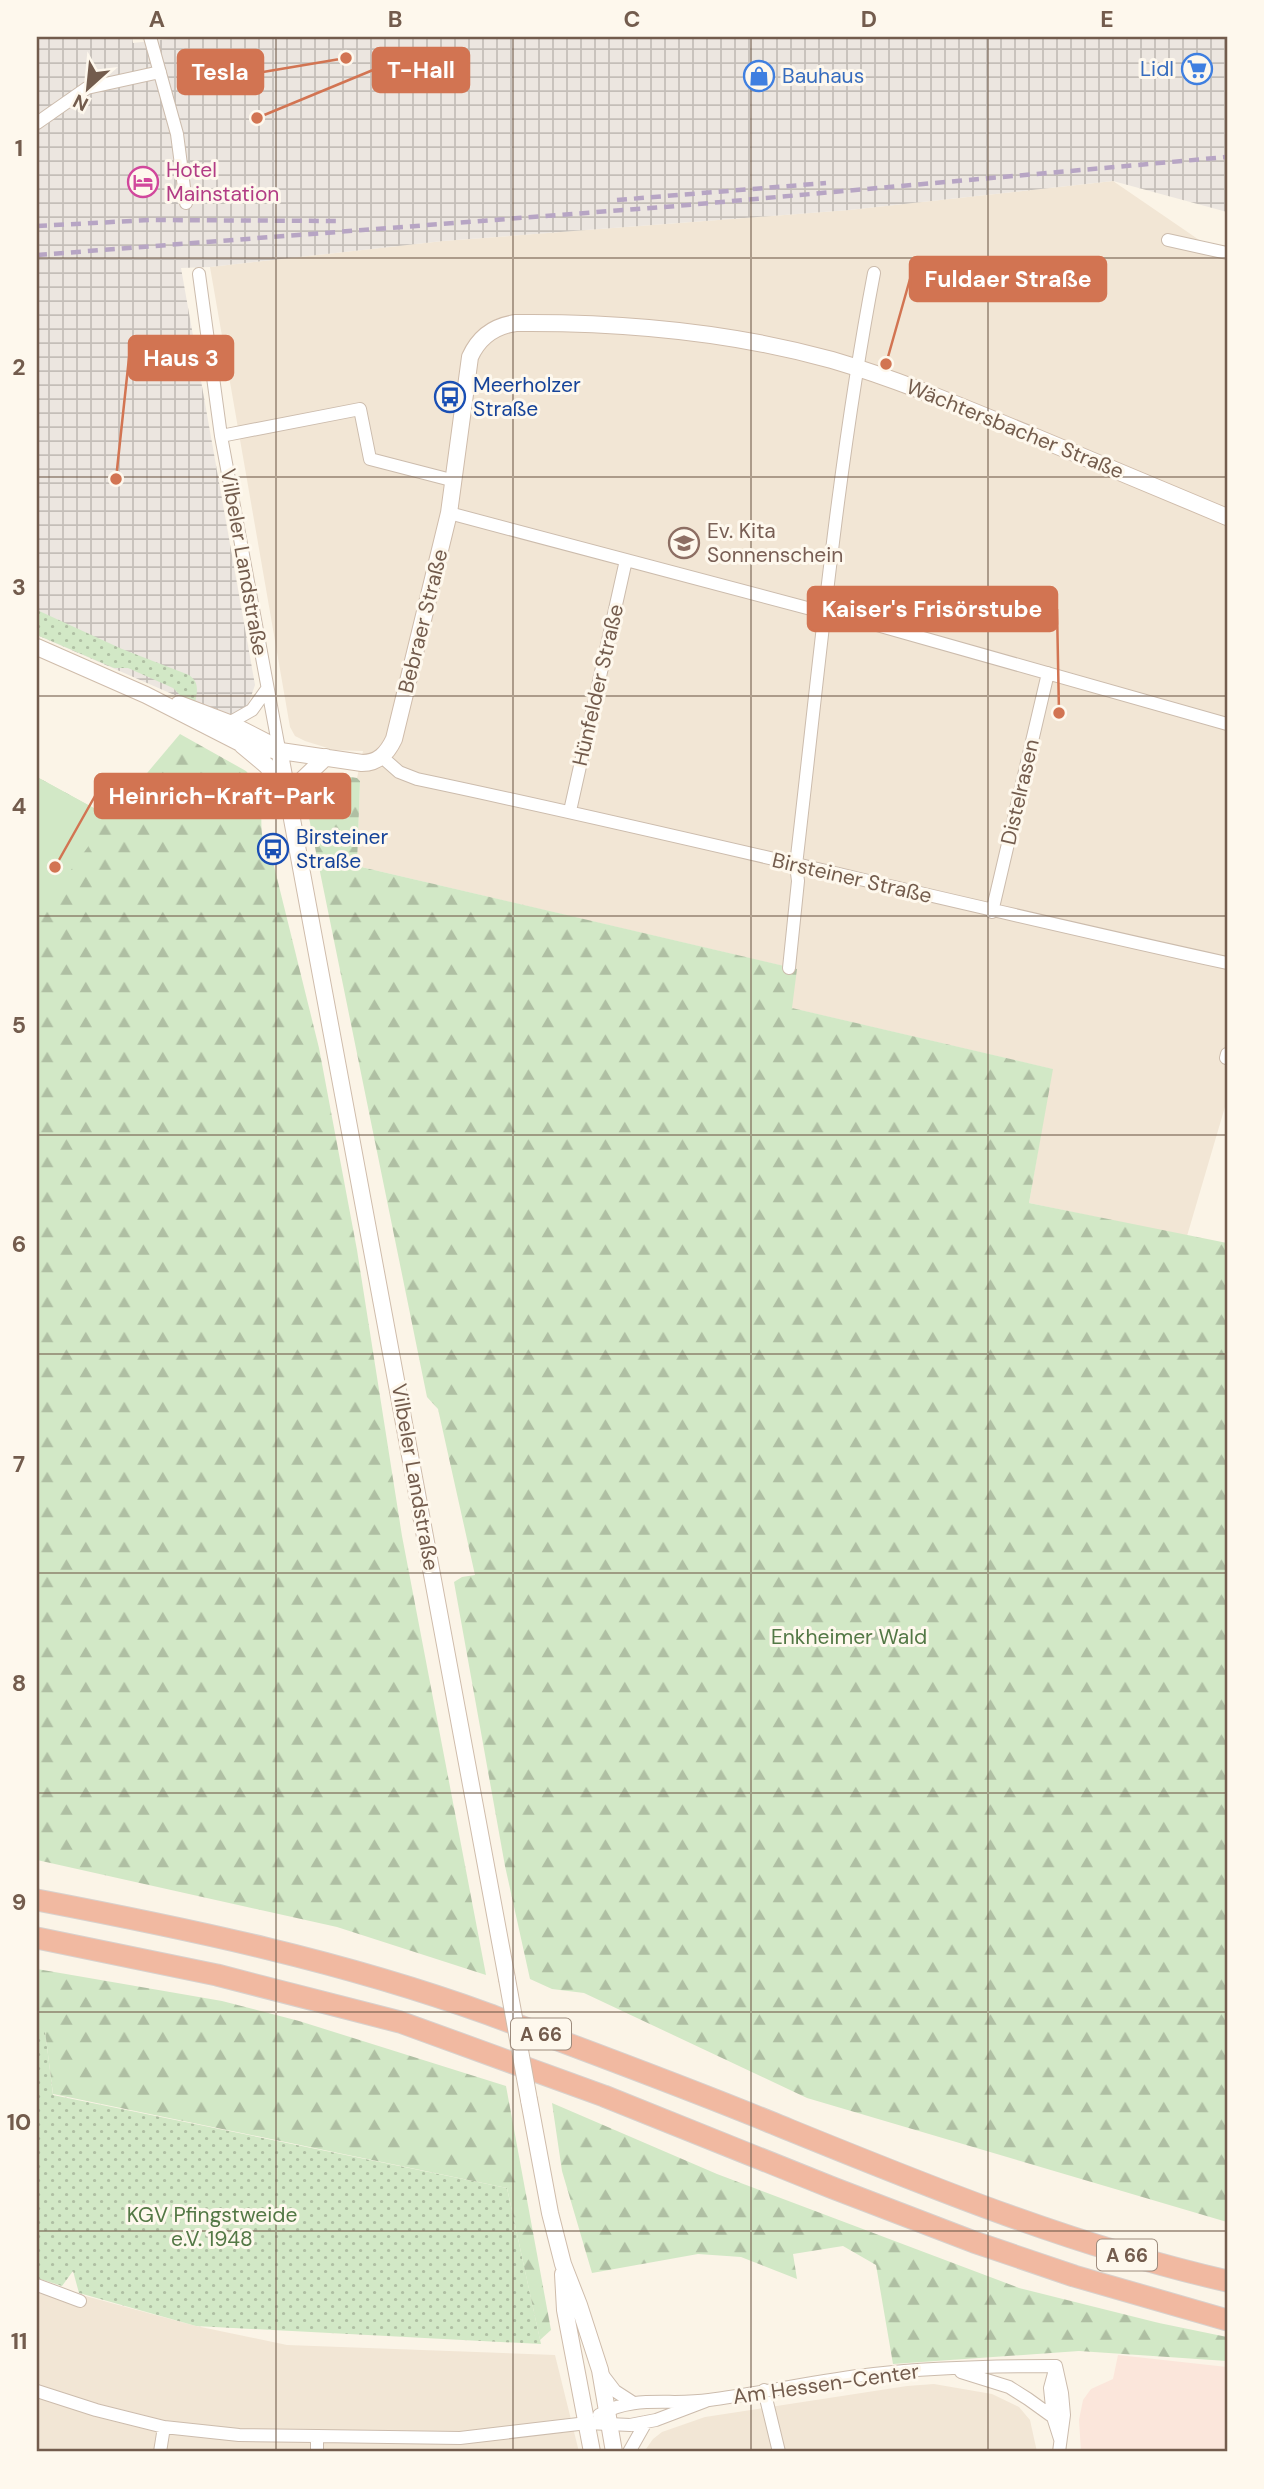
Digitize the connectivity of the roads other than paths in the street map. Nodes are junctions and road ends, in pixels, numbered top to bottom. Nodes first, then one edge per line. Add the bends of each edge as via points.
1 (151, 38) edge
2 (160, 72) junction
3 (37, 122) edge
4 (186, 202) dead end
5 (1168, 240) dead end
6 (1227, 253) edge
7 (874, 273) dead end
8 (199, 274) dead end
9 (474, 347) joint
10 (856, 368) junction
11 (221, 436) junction
12 (455, 481) junction
13 (449, 513) junction
14 (1227, 517) edge
15 (626, 560) junction
16 (826, 613) junction
17 (37, 647) edge
18 (1048, 673) junction
19 (267, 689) junction
20 (145, 695) junction
21 (229, 723) junction
22 (1227, 724) edge
23 (238, 742) junction
24 (279, 749) junction
25 (326, 757) junction
26 (382, 757) junction
27 (289, 802) junction
28 (570, 811) junction
29 (796, 865) junction
30 (992, 912) junction
31 (1227, 963) edge
32 (789, 968) dead end
33 (37, 1900) edge
34 (37, 1938) edge
35 (563, 2264) junction
36 (1227, 2281) edge
37 (37, 2285) edge
38 (80, 2301) dead end
39 (1227, 2320) edge
40 (1056, 2366) junction
41 (947, 2369) junction
42 (600, 2370) junction
43 (764, 2390) junction
44 (37, 2391) edge
45 (706, 2401) junction
46 (632, 2402) junction
47 (608, 2417) junction
48 (1053, 2417) junction
49 (646, 2422) junction
50 (587, 2423) junction
51 (164, 2427) junction
52 (317, 2436) junction
53 (1060, 2446) edge
54 (160, 2452) edge
55 (317, 2452) edge
56 (592, 2452) edge
57 (614, 2452) edge
58 (629, 2452) edge
59 (779, 2452) edge

1 - 2 street
2 - 3 street via 88,88
2 - 4 street via 177,134
5 - 6 street
7 - 10 street
8 - 11 street, Vilbeler Landstraße
9 - 10 main road, Wächtersbacher Straße via 505,324 592,325 736,340
9 - 12 main road, Bebraer Straße via 467,368
10 - 14 main road, Wächtersbacher Straße via 928,392
10 - 16 street
11 - 12 street via 360,409 370,459
11 - 19 street, Vilbeler Landstraße
12 - 13 main road, Bebraer Straße
13 - 15 street
13 - 26 main road, Bebraer Straße via 394,739
15 - 16 street
15 - 28 street, Hünfelder Straße
16 - 18 street
16 - 29 street
17 - 20 main road
18 - 22 street
18 - 30 street, Distelrasen
19 - 21 street via 252,710
19 - 24 street, Vilbeler Landstraße
20 - 21 main road
20 - 23 main road
21 - 24 main road
23 - 24 main road
23 - 27 main road via 267,766
24 - 25 main road
24 - 27 main road, Vilbeler Landstraße
25 - 26 main road via 369,763
25 - 27 main road via 305,776
26 - 28 street, Birsteiner Straße via 399,772 417,779
27 - 35 main road, Vilbeler Landstraße, bridge via 544,2186
28 - 29 street, Birsteiner Straße
29 - 30 street, Birsteiner Straße
29 - 32 street
30 - 31 street, Birsteiner Straße
33 - 36 highway, A 66 via 244,1943 413,1990 627,2066 1028,2223
34 - 39 highway, A 66 via 217,1975 400,2022 604,2096 974,2242
35 - 42 main road, Vilbeler Landstraße
35 - 50 main road, Vilbeler Landstraße via 565,2310
37 - 38 street
40 - 41 street, Am Hessen-Center
40 - 48 street via 1050,2388
40 - 53 street via 1064,2415
41 - 43 street, Am Hessen-Center
41 - 48 street, Am Hessen-Center via 1009,2387
42 - 46 street via 615,2391
42 - 47 main road, Vilbeler Landstraße
43 - 45 street, Am Hessen-Center
43 - 59 street
44 - 51 street
45 - 46 street, Am Hessen-Center
45 - 49 street, Am Hessen-Center
46 - 47 street, Am Hessen-Center
47 - 49 street, Am Hessen-Center via 630,2425
47 - 50 street, Am Hessen-Center
47 - 57 main road, Vilbeler Landstraße
48 - 53 street
49 - 58 street
50 - 52 street via 460,2438
50 - 56 main road, Vilbeler Landstraße
51 - 52 street via 239,2435
51 - 54 street
52 - 55 street

